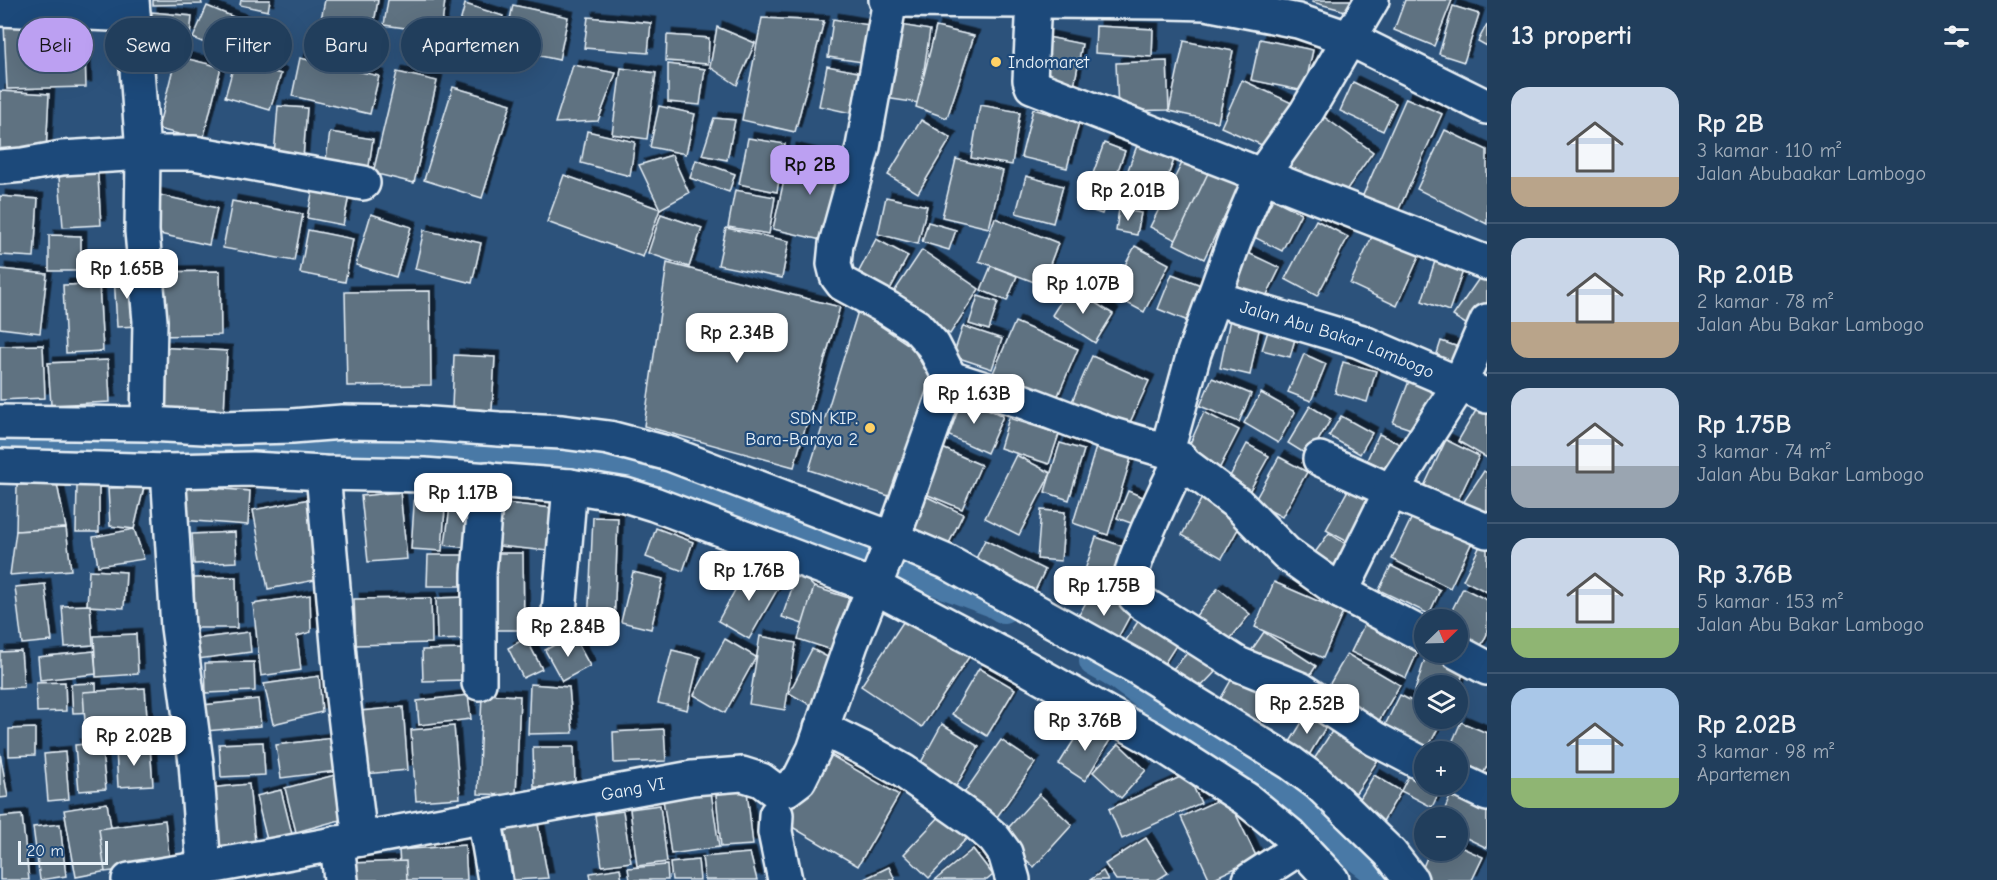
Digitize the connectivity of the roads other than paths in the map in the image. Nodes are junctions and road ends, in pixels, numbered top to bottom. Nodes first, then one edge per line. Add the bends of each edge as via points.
1 (888, 0) edge
2 (1034, 0) edge
3 (1372, 0) edge
4 (133, 7) edge
5 (0, 9) edge
6 (1348, 39) junction
7 (1487, 107) edge
8 (143, 153) junction
9 (0, 167) edge
10 (1262, 175) junction
11 (363, 183) dead end
12 (1487, 262) edge
13 (1214, 298) junction
14 (1487, 321) edge
15 (950, 378) junction
16 (1473, 390) edge
17 (0, 422) edge
18 (148, 424) junction
19 (1174, 455) junction
20 (1320, 459) dead end
21 (0, 466) edge
22 (168, 471) junction
23 (323, 473) junction
24 (487, 479) junction
25 (570, 486) junction
26 (1390, 491) junction
27 (1487, 531) edge
28 (892, 543) junction
29 (875, 585) junction
30 (1341, 592) junction
31 (558, 624) dead end
32 (1414, 630) edge
33 (1468, 658) edge
34 (1487, 668) edge
35 (479, 683) dead end
36 (821, 728) junction
37 (1414, 759) edge
38 (1468, 785) edge
39 (1487, 794) edge
40 (776, 804) junction
41 (484, 816) junction
42 (349, 841) junction
43 (1301, 847) junction
44 (224, 870) edge
45 (129, 880) edge
46 (341, 880) edge
47 (495, 880) edge
48 (785, 880) edge
49 (1013, 880) edge
50 (1250, 880) edge
51 (1332, 880) edge
52 (1412, 880) edge

1 - 2 street
1 - 15 street via 863,147 834,264 843,284 916,326 933,345
2 - 6 street via 1206,3 1298,21
2 - 10 street via 1032,86
3 - 6 street
4 - 5 street
4 - 8 street
6 - 7 street
6 - 10 street via 1306,113
8 - 9 street
8 - 11 street via 194,153
8 - 18 street via 142,231 150,321
10 - 12 street
10 - 13 street
13 - 16 street, Jalan Abu Bakar Lambogo via 1359,341
13 - 19 street via 1194,353
14 - 16 street, Jalan Abu Bakar Lambogo
15 - 19 street
15 - 28 street
16 - 26 street, Jalan Abu Bakar Lambogo
17 - 18 street
18 - 28 street via 222,428 418,423 609,438 670,453
19 - 30 street via 1238,504 1286,552
19 - 37 street via 1130,583 1133,595 1238,664 1300,689 1375,739
20 - 26 street
21 - 22 street
22 - 23 street via 252,469
22 - 44 street via 178,627 196,762
23 - 24 street
23 - 42 street via 342,690
24 - 25 street
24 - 35 street via 479,573
25 - 29 street via 654,504
25 - 31 street
26 - 27 street
26 - 30 street, Jalan Abu Bakar Lambogo
28 - 29 street
28 - 52 street via 947,562 1138,668 1291,763 1358,820
29 - 36 street
29 - 43 street via 1153,739 1246,799
30 - 32 street
33 - 34 street
36 - 40 street via 802,776
36 - 49 street via 903,771 978,824 1005,854
38 - 39 street
40 - 41 street, Gang VI via 761,780 742,774 717,774
40 - 48 street via 775,831
41 - 42 street, Gang VI
41 - 47 street
42 - 44 street, Gang VI
42 - 46 street
43 - 50 street
43 - 51 street
44 - 45 street, Gang VI

